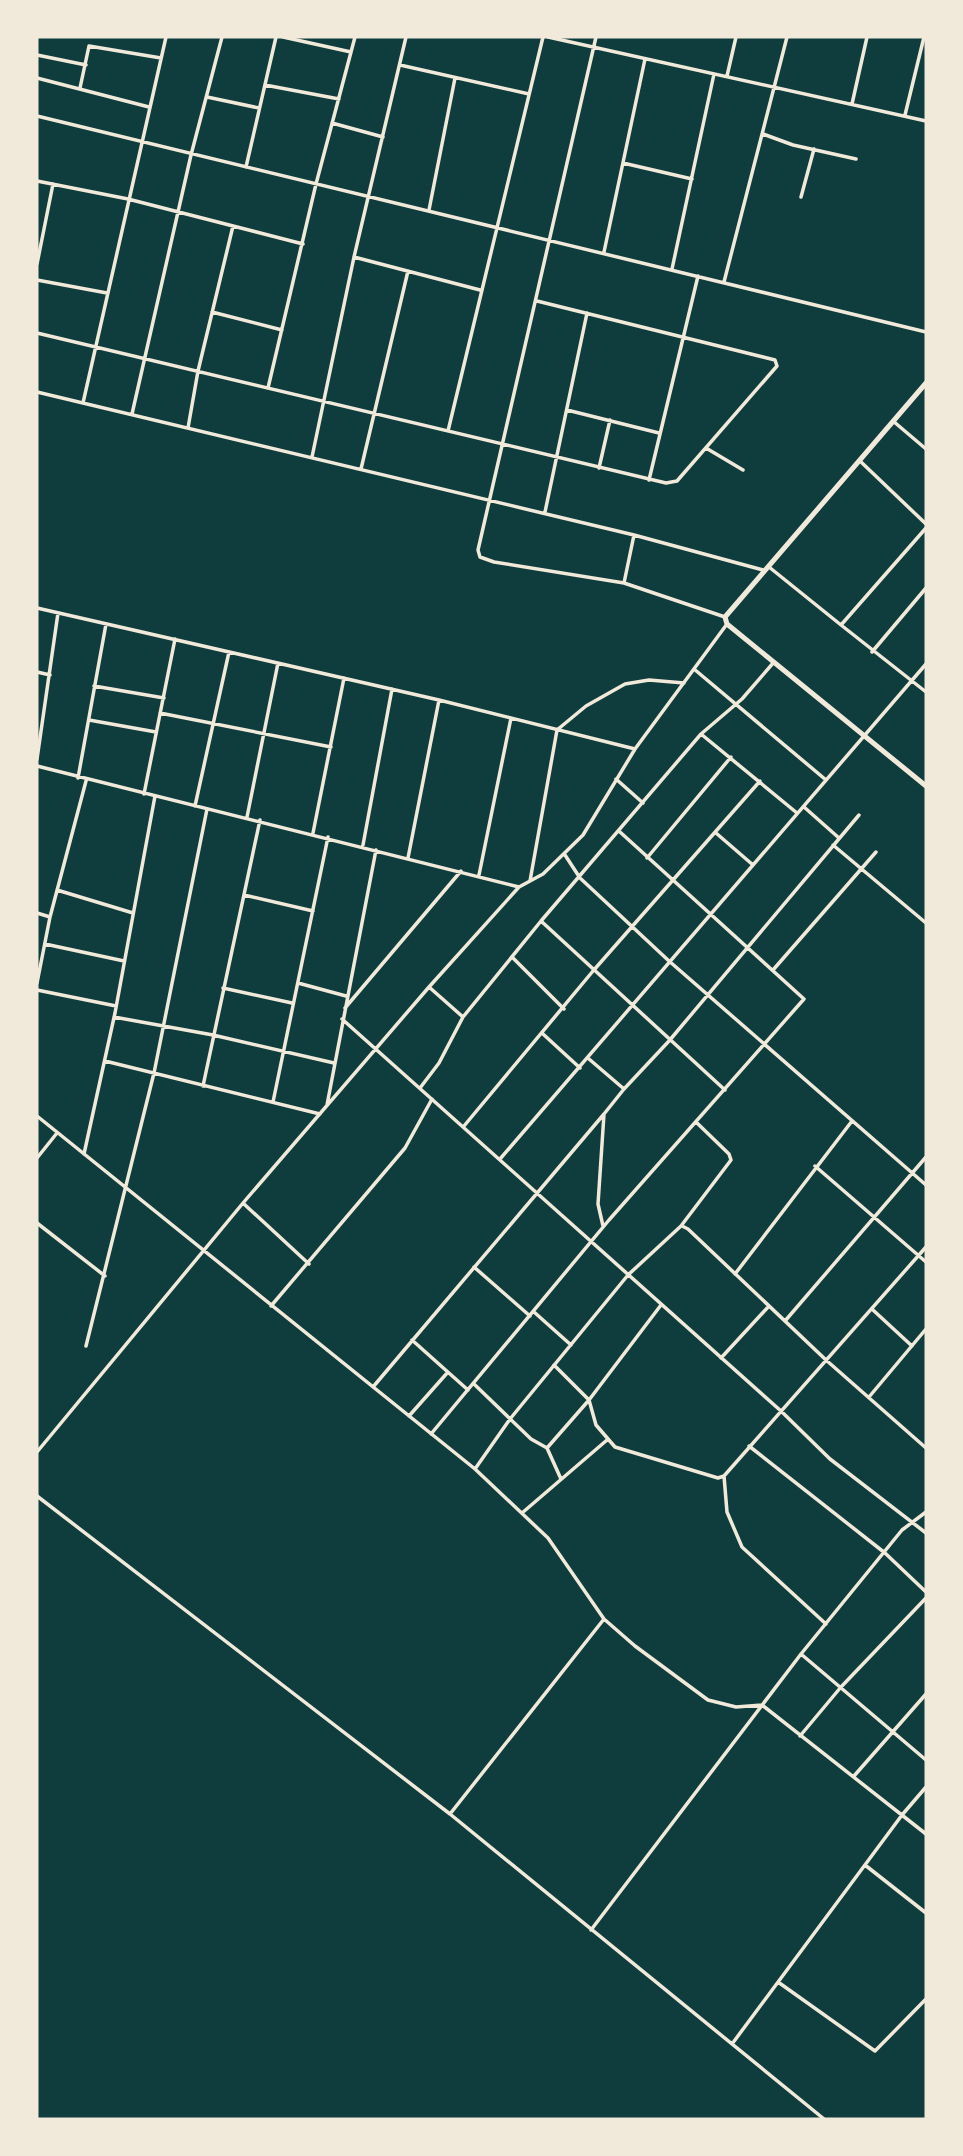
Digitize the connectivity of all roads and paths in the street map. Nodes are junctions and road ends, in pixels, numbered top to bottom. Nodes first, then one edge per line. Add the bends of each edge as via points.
1 (90, 37) edge
2 (166, 37) edge
3 (222, 37) edge
4 (276, 37) edge
5 (283, 37) edge
6 (355, 37) edge
7 (406, 37) edge
8 (545, 37) edge
9 (596, 37) edge
10 (736, 37) edge
11 (788, 37) edge
12 (867, 37) edge
13 (923, 37) edge
14 (89, 46) junction
15 (592, 47) junction
16 (351, 52) junction
17 (37, 55) edge
18 (161, 58) junction
19 (645, 59) junction
20 (86, 65) junction
21 (400, 65) junction
22 (714, 74) junction
23 (727, 76) junction
24 (37, 78) edge
25 (455, 78) junction
26 (265, 85) junction
27 (80, 88) junction
28 (775, 88) junction
29 (529, 94) junction
30 (206, 97) junction
31 (339, 99) junction
32 (852, 104) junction
33 (149, 107) junction
34 (259, 108) junction
35 (905, 115) junction
36 (37, 116) edge
37 (926, 121) edge
38 (332, 123) junction
39 (763, 134) junction
40 (383, 136) junction
41 (140, 142) junction
42 (814, 149) junction
43 (191, 155) junction
44 (856, 159) dead end
45 (623, 163) junction
46 (246, 167) junction
47 (692, 179) junction
48 (37, 181) edge
49 (53, 184) junction
50 (316, 184) junction
51 (369, 197) junction
52 (801, 197) dead end
53 (128, 199) junction
54 (428, 211) junction
55 (178, 212) junction
56 (233, 226) junction
57 (496, 226) junction
58 (551, 239) junction
59 (303, 244) junction
60 (604, 252) junction
61 (354, 257) junction
62 (37, 264) edge
63 (672, 269) junction
64 (408, 271) junction
65 (698, 276) junction
66 (37, 280) edge
67 (724, 282) junction
68 (480, 290) junction
69 (107, 293) junction
70 (537, 300) junction
71 (212, 312) junction
72 (587, 313) junction
73 (282, 330) junction
74 (926, 332) edge
75 (37, 333) edge
76 (684, 337) junction
77 (95, 346) junction
78 (146, 360) junction
79 (198, 370) junction
80 (926, 383) edge
81 (268, 388) junction
82 (37, 392) edge
83 (324, 402) junction
84 (83, 403) junction
85 (567, 410) junction
86 (132, 414) junction
87 (376, 415) junction
88 (610, 420) junction
89 (892, 421) junction
90 (188, 428) junction
91 (448, 431) junction
92 (659, 433) junction
93 (503, 445) junction
94 (706, 448) junction
95 (926, 449) edge
96 (312, 457) junction
97 (558, 458) junction
98 (859, 459) junction
99 (599, 468) junction
100 (361, 469) junction
101 (743, 470) dead end
102 (649, 480) junction
103 (489, 498) junction
104 (545, 512) junction
105 (926, 526) edge
106 (634, 535) junction
107 (765, 568) junction
108 (624, 583) junction
109 (926, 588) edge
110 (37, 608) edge
111 (58, 613) junction
112 (726, 621) junction
113 (106, 624) junction
114 (841, 625) junction
115 (175, 639) junction
116 (229, 652) junction
117 (872, 652) junction
118 (774, 662) junction
119 (278, 663) junction
120 (926, 664) edge
121 (694, 669) junction
122 (37, 672) edge
123 (50, 675) junction
124 (344, 678) junction
125 (912, 681) junction
126 (684, 683) junction
127 (94, 686) junction
128 (392, 689) junction
129 (926, 692) edge
130 (163, 698) junction
131 (439, 700) junction
132 (737, 702) junction
133 (160, 713) junction
134 (511, 718) junction
135 (89, 720) junction
136 (212, 724) junction
137 (557, 730) junction
138 (156, 732) junction
139 (701, 734) junction
140 (263, 735) junction
141 (864, 736) junction
142 (331, 747) junction
143 (635, 749) junction
144 (731, 757) junction
145 (37, 759) edge
146 (37, 766) edge
147 (78, 778) junction
148 (615, 779) junction
149 (86, 780) junction
150 (826, 780) junction
151 (760, 781) junction
152 (926, 786) edge
153 (144, 794) junction
154 (155, 796) junction
155 (644, 803) junction
156 (195, 806) junction
157 (803, 807) junction
158 (207, 809) junction
159 (797, 814) junction
160 (859, 815) dead end
161 (247, 817) junction
162 (260, 820) junction
163 (620, 832) junction
164 (313, 833) junction
165 (716, 833) junction
166 (328, 837) junction
167 (839, 838) junction
168 (833, 845) junction
169 (363, 846) junction
170 (376, 850) junction
171 (876, 852) dead end
172 (565, 855) junction
173 (408, 858) junction
174 (647, 858) junction
175 (753, 864) junction
176 (861, 870) junction
177 (461, 871) junction
178 (479, 875) junction
179 (580, 878) junction
180 (673, 880) junction
181 (530, 881) junction
182 (519, 887) junction
183 (57, 890) junction
184 (244, 895) junction
185 (313, 911) junction
186 (37, 913) edge
187 (133, 913) junction
188 (710, 914) junction
189 (50, 917) junction
190 (541, 921) junction
191 (926, 923) edge
192 (631, 927) junction
193 (45, 944) junction
194 (747, 947) junction
195 (512, 957) junction
196 (124, 961) junction
197 (669, 961) junction
198 (773, 970) junction
199 (593, 971) junction
200 (37, 983) edge
201 (298, 983) junction
202 (429, 987) junction
203 (223, 988) junction
204 (37, 990) edge
205 (707, 995) junction
206 (346, 996) junction
207 (292, 1003) junction
208 (116, 1006) junction
209 (633, 1007) junction
210 (564, 1009) junction
211 (343, 1011) junction
212 (114, 1017) junction
213 (463, 1017) junction
214 (342, 1019) junction
215 (163, 1025) junction
216 (543, 1033) junction
217 (213, 1035) junction
218 (669, 1041) junction
219 (765, 1045) junction
220 (375, 1049) junction
221 (282, 1051) junction
222 (589, 1059) junction
223 (105, 1061) junction
224 (334, 1063) junction
225 (580, 1068) junction
226 (154, 1073) junction
227 (203, 1086) junction
228 (420, 1088) junction
229 (624, 1090) junction
230 (725, 1090) junction
231 (432, 1099) junction
232 (273, 1102) junction
233 (327, 1105) junction
234 (320, 1114) junction
235 (604, 1114) junction
236 (37, 1116) edge
237 (852, 1121) junction
238 (696, 1122) junction
239 (464, 1126) junction
240 (57, 1133) junction
241 (84, 1154) junction
242 (926, 1157) edge
243 (37, 1158) edge
244 (500, 1159) junction
245 (814, 1166) junction
246 (913, 1173) junction
247 (926, 1185) edge
248 (127, 1189) junction
249 (537, 1193) junction
250 (243, 1203) junction
251 (873, 1219) junction
252 (37, 1223) edge
253 (681, 1226) junction
254 (604, 1227) junction
255 (591, 1242) junction
256 (926, 1247) edge
257 (204, 1252) junction
258 (919, 1255) junction
259 (926, 1262) edge
260 (309, 1264) junction
261 (474, 1267) junction
262 (735, 1273) junction
263 (628, 1275) junction
264 (104, 1276) junction
265 (662, 1305) junction
266 (271, 1306) junction
267 (769, 1306) junction
268 (873, 1310) junction
269 (532, 1314) junction
270 (785, 1321) junction
271 (926, 1329) edge
272 (412, 1340) junction
273 (570, 1345) junction
274 (86, 1346) dead end
275 (912, 1346) junction
276 (721, 1358) junction
277 (825, 1360) junction
278 (554, 1365) junction
279 (448, 1372) junction
280 (474, 1384) junction
281 (373, 1387) junction
282 (468, 1390) junction
283 (869, 1397) junction
284 (589, 1400) junction
285 (780, 1411) junction
286 (408, 1416) junction
287 (510, 1419) junction
288 (431, 1434) junction
289 (607, 1440) junction
290 (749, 1446) junction
291 (547, 1448) junction
292 (926, 1448) edge
293 (37, 1452) edge
294 (475, 1468) junction
295 (724, 1476) junction
296 (561, 1479) junction
297 (37, 1496) edge
298 (926, 1512) edge
299 (522, 1513) junction
300 (913, 1521) junction
301 (926, 1532) edge
302 (884, 1553) junction
303 (926, 1592) edge
304 (926, 1598) edge
305 (604, 1619) junction
306 (826, 1624) junction
307 (801, 1654) junction
308 (841, 1687) junction
309 (926, 1694) edge
310 (762, 1706) junction
311 (892, 1731) junction
312 (800, 1736) junction
313 (926, 1760) edge
314 (853, 1777) junction
315 (926, 1787) edge
316 (450, 1814) junction
317 (902, 1815) junction
318 (926, 1834) edge
319 (865, 1865) junction
320 (926, 1913) edge
321 (592, 1930) junction
322 (778, 1982) junction
323 (926, 1999) edge
324 (732, 2044) junction
325 (824, 2119) edge

1 - 14 street
2 - 18 street
3 - 30 street
4 - 26 street
5 - 16 street
6 - 16 street
7 - 21 street
8 - 15 street
8 - 29 street
9 - 15 street
10 - 23 street
11 - 28 street
12 - 32 street
13 - 35 street
14 - 18 street
14 - 20 street
15 - 19 street
15 - 58 street
16 - 31 street
17 - 20 street
18 - 33 street
19 - 22 street
19 - 45 street
20 - 27 street
21 - 25 street
21 - 40 street
22 - 23 street
22 - 47 street
23 - 28 street
24 - 27 street
25 - 29 street
25 - 54 street
26 - 31 street
26 - 34 street
27 - 33 street
28 - 32 street
28 - 39 street
29 - 57 street
30 - 34 street
30 - 43 street
31 - 38 street
32 - 35 street
33 - 41 street
34 - 46 street
35 - 37 street
36 - 41 street
38 - 40 street
38 - 50 street
39 - 42 street
39 - 67 street
40 - 51 street
41 - 43 street
41 - 53 street
42 - 44 street
42 - 52 street
43 - 46 street
43 - 55 street
45 - 47 street
45 - 60 street
46 - 50 street
47 - 63 street
48 - 49 street
49 - 53 street
49 - 62 street
50 - 51 street
50 - 59 street
51 - 54 street
51 - 61 street
53 - 55 street
53 - 69 street
54 - 57 street
55 - 56 street
55 - 78 street
56 - 59 street
56 - 71 street
57 - 58 street
57 - 68 street
58 - 60 street
58 - 70 street
59 - 73 street
60 - 63 street
61 - 64 street
61 - 83 street
63 - 65 street
64 - 68 street
64 - 87 street
65 - 67 street
65 - 76 street
66 - 69 street
67 - 74 street
68 - 91 street
69 - 77 street
70 - 72 street
70 - 93 street
71 - 73 street
71 - 79 street
72 - 76 street
72 - 85 street
73 - 81 street
75 - 77 street
76 - 92 street
76 - 94 street via 778,362
77 - 78 street
77 - 84 street
78 - 79 street
78 - 86 street
79 - 81 street
79 - 90 street
80 - 89 main road
81 - 83 street
82 - 84 street
83 - 87 street
83 - 96 street
84 - 86 street
85 - 88 street
85 - 97 street
86 - 90 street
87 - 91 street
87 - 100 street
88 - 92 street
88 - 99 street
89 - 95 street
89 - 98 main road
90 - 96 street
91 - 93 street
92 - 102 street
93 - 97 street
93 - 103 street
94 - 101 street
94 - 102 street via 675,482
96 - 100 street
97 - 99 street
97 - 104 street
98 - 105 street
98 - 107 main road
99 - 102 street
100 - 103 street
103 - 104 street
103 - 108 street via 480,557
104 - 106 street
105 - 114 street
106 - 107 street
106 - 108 street
107 - 112 main road
107 - 114 street
108 - 112 street
109 - 117 street
110 - 111 street
111 - 113 street
111 - 123 street
112 - 118 main road
112 - 121 street
113 - 115 street
113 - 127 street
114 - 117 street
115 - 116 street
115 - 130 street
116 - 119 street
116 - 136 street
117 - 125 street
118 - 132 street
118 - 141 main road
119 - 124 street
119 - 140 street
120 - 125 street
121 - 126 street
121 - 132 street
122 - 123 street
123 - 145 street
124 - 128 street
124 - 142 street
125 - 129 street
125 - 141 street
126 - 137 street via 649,680 625,684 586,706
126 - 143 street
127 - 130 street
127 - 135 street
128 - 131 street
128 - 169 street
130 - 133 street
131 - 134 street
131 - 173 street
132 - 139 street
132 - 150 street
133 - 136 street
133 - 138 street
134 - 137 street
134 - 178 street
135 - 138 street
135 - 147 street
136 - 140 street
136 - 156 street
137 - 143 street
137 - 181 street
138 - 153 street
139 - 144 street
139 - 155 street
140 - 142 street
140 - 161 street
141 - 150 street
141 - 152 main road
142 - 164 street
143 - 148 street
144 - 151 street
144 - 174 street
146 - 147 street
147 - 149 street
148 - 155 street
148 - 172 street via 583,835
149 - 153 street
149 - 183 street
150 - 157 street
151 - 159 street
151 - 165 street
153 - 154 street
154 - 156 street
154 - 187 street
155 - 163 street
156 - 158 street
157 - 159 street
157 - 167 street
158 - 161 street
158 - 215 street
159 - 175 street
160 - 167 street
161 - 162 street
162 - 164 street
162 - 184 street
163 - 174 street
163 - 179 street
164 - 166 street
165 - 175 street
165 - 180 street
166 - 169 street
166 - 185 street
167 - 168 street
168 - 176 street
168 - 194 street
169 - 170 street
170 - 173 street
170 - 206 street
171 - 176 street
172 - 179 street
172 - 181 street
173 - 177 street
174 - 180 street
175 - 188 street
176 - 191 street
176 - 198 street
177 - 178 street
177 - 211 street
178 - 182 street
179 - 190 street
179 - 192 street
180 - 188 street
180 - 192 street
181 - 182 street
182 - 202 street
183 - 187 street
183 - 189 street
184 - 185 street
184 - 203 street
185 - 201 street
186 - 189 street
187 - 196 street
188 - 194 street
188 - 197 street
189 - 193 street
190 - 195 street
190 - 199 street
192 - 197 street
192 - 199 street
193 - 196 street
193 - 200 street
194 - 198 street
194 - 205 street
195 - 210 street
195 - 213 street
196 - 208 street
197 - 205 street
197 - 209 street
198 - 219 street via 804,999
199 - 209 street
199 - 210 street
201 - 206 street
201 - 207 street
202 - 213 street
202 - 220 street
203 - 207 street
203 - 217 street
204 - 208 street
205 - 218 street
205 - 219 street
206 - 211 street
207 - 221 street
208 - 212 street
209 - 218 street
209 - 222 street
210 - 216 street
211 - 214 street
212 - 215 street
212 - 223 street
213 - 228 street
214 - 220 street
214 - 224 street
215 - 217 street
215 - 226 street
216 - 225 street
216 - 239 street
217 - 221 street
217 - 227 street
218 - 229 street
218 - 230 street
219 - 230 street
219 - 237 street
220 - 228 street
220 - 233 street
221 - 224 street
221 - 232 street
222 - 225 street
222 - 229 street
223 - 226 street
223 - 241 street
224 - 233 street
225 - 244 street
226 - 227 street
226 - 248 street
227 - 232 street
228 - 231 street
229 - 235 street
230 - 238 street
231 - 239 street
231 - 260 street via 405,1148
232 - 234 street
233 - 234 street
234 - 250 street
235 - 249 street
235 - 254 street via 598,1205
236 - 240 street
237 - 245 street
237 - 246 street
238 - 253 street via 731,1160
238 - 254 street
239 - 244 street
240 - 241 street
240 - 243 street
241 - 248 street
242 - 246 street
244 - 249 street
245 - 251 street
245 - 262 street
246 - 247 street
246 - 251 street
248 - 257 street
248 - 264 street
249 - 255 street
249 - 261 street
250 - 257 street
250 - 260 street
251 - 258 street
251 - 270 street
252 - 264 street
253 - 262 street
253 - 263 street
254 - 255 street
255 - 263 street
255 - 269 street
256 - 258 street
257 - 266 street
257 - 293 street
258 - 259 street
258 - 268 street
260 - 266 street
261 - 269 street
261 - 272 street
262 - 267 street
263 - 265 street
263 - 273 street
264 - 274 street
265 - 276 street
265 - 284 street
266 - 281 street
267 - 270 street
267 - 276 street
268 - 275 street
268 - 277 street
269 - 273 street
269 - 280 street
270 - 277 street
271 - 275 street
272 - 279 street
272 - 281 street
273 - 278 street
275 - 283 street
276 - 285 street
277 - 283 street
277 - 285 street
278 - 284 street
278 - 287 street
279 - 282 street
279 - 286 street
280 - 282 street
280 - 287 street
281 - 286 street
282 - 288 street
283 - 292 street
284 - 289 street via 596,1425
284 - 291 street
285 - 290 street
285 - 300 street via 830,1459
286 - 288 street
287 - 291 street
287 - 294 street
288 - 294 street
289 - 295 street via 629,1452 709,1476
289 - 296 street
290 - 295 street
290 - 302 street
291 - 296 street
294 - 299 street
295 - 306 street via 727,1512 742,1546
296 - 299 street
297 - 316 street
298 - 300 street
299 - 305 street via 553,1545
300 - 301 street
300 - 302 street
302 - 303 street
302 - 306 street
304 - 308 street
305 - 310 street via 708,1700 736,1707
305 - 316 street
306 - 307 street
307 - 308 street
307 - 310 street
308 - 311 street
308 - 312 street
309 - 311 street
310 - 312 street
310 - 321 street
311 - 313 street
311 - 314 street
312 - 314 street
314 - 317 street
315 - 317 street
316 - 321 street
317 - 318 street
317 - 319 street
319 - 320 street
319 - 322 street
321 - 324 street
322 - 323 street via 875,2051
322 - 324 street
324 - 325 street

